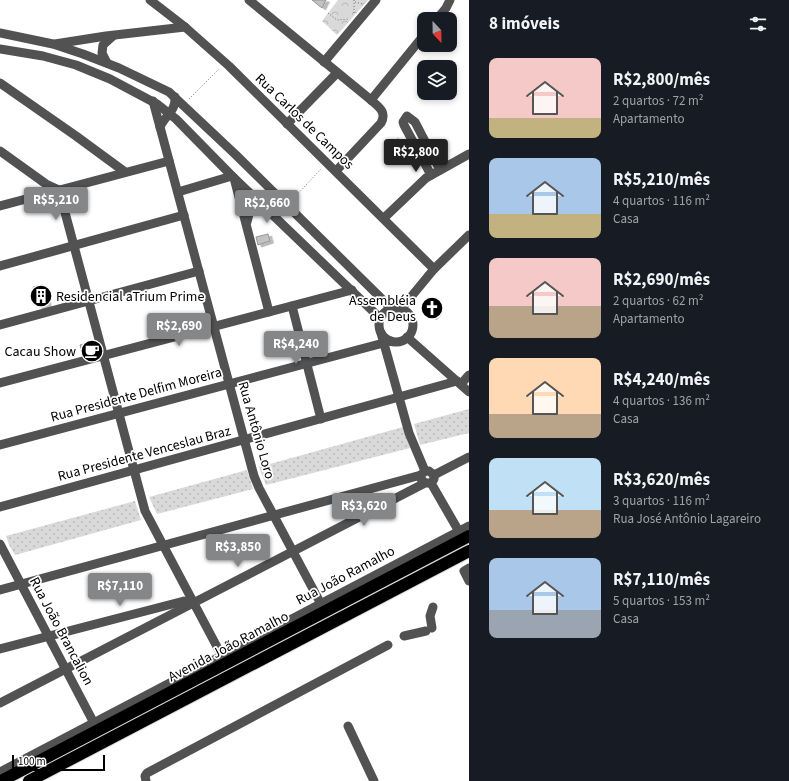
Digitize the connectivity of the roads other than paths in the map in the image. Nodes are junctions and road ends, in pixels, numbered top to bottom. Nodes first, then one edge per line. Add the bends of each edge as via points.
1 (150, 0) edge
2 (249, 0) edge
3 (376, 0) edge
4 (450, 0) edge
5 (443, 12) edge
6 (185, 27) junction
7 (0, 33) edge
8 (113, 36) junction
9 (53, 44) junction
10 (417, 44) edge
11 (0, 49) edge
12 (324, 62) junction
13 (107, 63) junction
14 (337, 73) junction
15 (0, 83) edge
16 (164, 89) junction
17 (175, 97) junction
18 (371, 100) junction
19 (153, 101) junction
20 (170, 113) junction
21 (287, 124) junction
22 (160, 127) junction
23 (0, 152) edge
24 (469, 154) edge
25 (169, 161) junction
26 (440, 170) junction
27 (336, 171) junction
28 (125, 172) junction
29 (431, 175) junction
30 (233, 177) junction
31 (59, 190) junction
32 (178, 192) junction
33 (261, 203) junction
34 (0, 206) edge
35 (184, 215) junction
36 (384, 218) junction
37 (246, 223) junction
38 (469, 236) edge
39 (74, 246) junction
40 (0, 266) edge
41 (434, 269) junction
42 (199, 271) junction
43 (352, 290) junction
44 (88, 301) junction
45 (292, 306) junction
46 (396, 308) junction
47 (270, 312) junction
48 (380, 318) junction
49 (0, 325) edge
50 (214, 327) junction
51 (381, 332) junction
52 (407, 337) junction
53 (390, 341) junction
54 (372, 346) junction
55 (103, 356) junction
56 (306, 363) junction
57 (469, 375) edge
58 (0, 383) edge
59 (459, 383) junction
60 (230, 384) junction
61 (469, 392) edge
62 (399, 397) junction
63 (119, 413) junction
64 (321, 419) junction
65 (245, 440) junction
66 (0, 445) edge
67 (469, 457) edge
68 (134, 470) junction
69 (427, 477) junction
70 (0, 507) edge
71 (274, 516) junction
72 (469, 526) edge
73 (464, 536) edge
74 (0, 544) edge
75 (164, 546) junction
76 (469, 551) edge
77 (293, 552) junction
78 (469, 568) edge
79 (469, 581) edge
80 (21, 584) junction
81 (0, 590) edge
82 (193, 603) junction
83 (164, 606) junction
84 (433, 607) dead end
85 (321, 609) junction
86 (167, 616) junction
87 (49, 636) junction
88 (404, 636) dead end
89 (388, 645) dead end
90 (0, 649) edge
91 (268, 656) junction
92 (224, 660) junction
93 (66, 669) junction
94 (237, 673) junction
95 (0, 703) edge
96 (348, 726) dead end
97 (96, 727) junction
98 (0, 772) edge
99 (1, 781) edge
100 (29, 781) edge
101 (146, 781) edge
102 (374, 781) edge

1 - 6 street, Rua Carlos de Campos
2 - 12 street
3 - 12 street
4 - 5 street
6 - 8 street
6 - 21 street, Rua Carlos de Campos
7 - 9 street
8 - 9 street
8 - 13 street via 103,45 102,53
9 - 13 street
10 - 18 street
11 - 19 street via 43,56 76,65
12 - 14 street
13 - 16 street
14 - 18 street
14 - 21 street
15 - 28 street
16 - 17 street
16 - 19 street via 158,92
17 - 20 street via 175,106
17 - 46 street
18 - 27 street via 383,112 382,123
19 - 20 street
19 - 22 street, Rua Antônio Loro
20 - 22 street
20 - 30 street
21 - 27 street, Rua Carlos de Campos
22 - 25 street, Rua Antônio Loro
23 - 31 street
24 - 26 street
25 - 28 street
25 - 32 street, Rua Antônio Loro
26 - 29 street
26 - 29 street via 415,122 407,116 404,125
27 - 36 street, Rua Carlos de Campos
28 - 31 street
29 - 36 street
30 - 32 street
30 - 33 street
30 - 37 street
31 - 34 street
31 - 39 street
32 - 35 street, Rua Antônio Loro
33 - 37 street via 250,210
33 - 43 street
35 - 39 street
35 - 42 street, Rua Antônio Loro
36 - 41 street, Rua Carlos de Campos
37 - 47 street
38 - 41 street
39 - 40 street
39 - 44 street
41 - 46 street
42 - 44 street
42 - 50 street, Rua Antônio Loro
43 - 45 street
43 - 48 street
44 - 49 street
44 - 55 street
45 - 47 street
45 - 56 street
46 - 48 street via 387,310
46 - 52 street via 407,312 412,320 412,330
47 - 50 street
48 - 51 street
50 - 55 street
50 - 60 street, Rua Antônio Loro
51 - 53 street
51 - 54 street
52 - 53 street via 400,341
52 - 59 street
53 - 54 street, Rua Presidente Delfim Moreira
53 - 62 street via 388,357
54 - 56 street, Rua Presidente Delfim Moreira
55 - 58 street
55 - 63 street
56 - 60 street, Rua Presidente Delfim Moreira
56 - 64 street
57 - 59 street
59 - 61 street
59 - 62 street, Rua Presidente Venceslau Braz
60 - 63 street, Rua Presidente Delfim Moreira
60 - 65 street, Rua Antônio Loro
62 - 64 street, Rua Presidente Venceslau Braz
62 - 69 street via 409,433
63 - 66 street, Rua Presidente Delfim Moreira
63 - 68 street
64 - 65 street, Rua Presidente Venceslau Braz
65 - 68 street, Rua Presidente Venceslau Braz
65 - 71 street, Rua Antônio Loro via 257,482
67 - 69 street
68 - 70 street, Rua Presidente Venceslau Braz
68 - 75 street via 145,511
69 - 71 street
69 - 73 street
69 - 77 street
71 - 75 street
71 - 77 street, Rua Antônio Loro
72 - 73 street
73 - 85 highway, Avenida João Ramalho
74 - 80 street, Rua João Brancalion
75 - 80 street
75 - 82 street
76 - 91 highway, Avenida João Ramalho
77 - 82 street
77 - 85 street, Rua Antônio Loro
78 - 79 street via 464,571
80 - 81 street
80 - 87 street, Rua João Brancalion
82 - 83 street via 184,601
82 - 86 street
82 - 92 street
83 - 86 street
83 - 87 street
84 - 88 street via 429,629
85 - 91 highway via 316,625
85 - 92 highway, Avenida João Ramalho
86 - 93 street
87 - 90 street
87 - 93 street, Rua João Brancalion
89 - 101 street via 147,773
91 - 94 highway, Avenida João Ramalho
92 - 94 highway via 231,670
92 - 97 highway, Avenida João Ramalho
93 - 95 street
93 - 97 street, Rua João Brancalion
94 - 100 highway, Avenida João Ramalho
96 - 102 street
97 - 98 street
97 - 99 highway, Avenida João Ramalho

